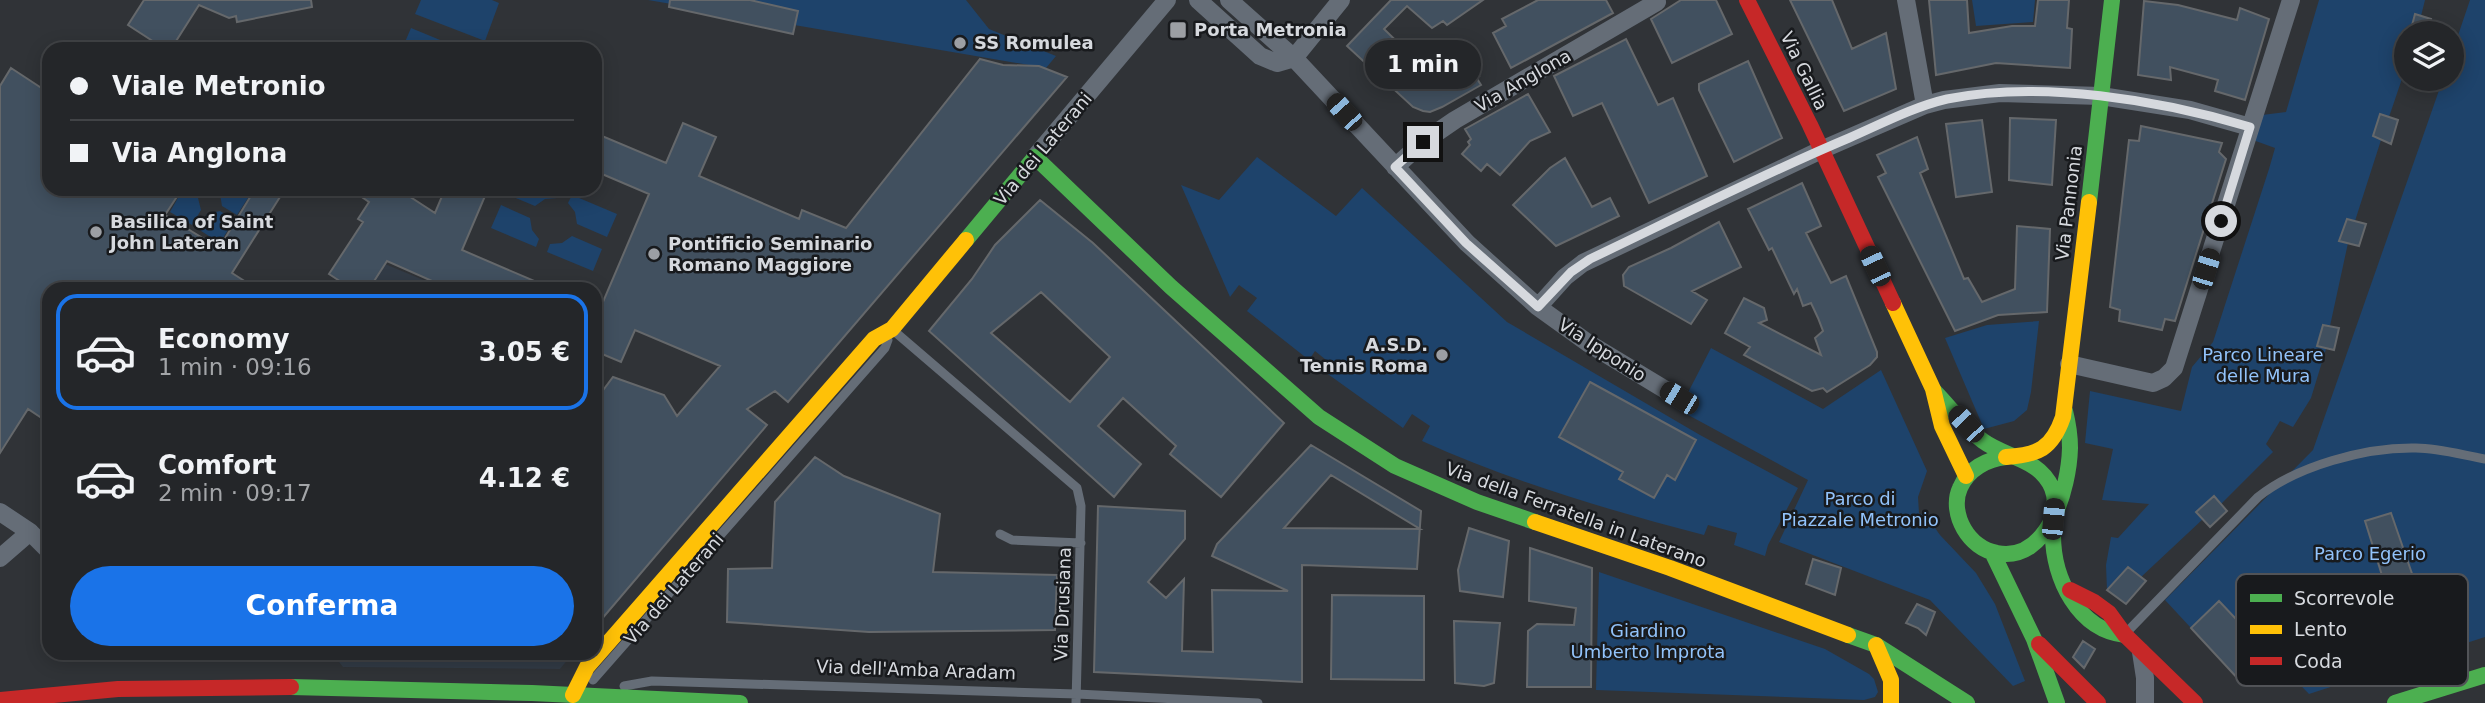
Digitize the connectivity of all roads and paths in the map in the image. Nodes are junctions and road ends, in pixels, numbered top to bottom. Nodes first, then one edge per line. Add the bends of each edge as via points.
1 (1167, 0) edge
2 (1198, 0) edge
3 (1229, 0) edge
4 (1341, 0) edge
5 (1747, 0) edge
6 (1906, 0) edge
7 (2112, 0) edge
8 (2291, 0) edge
9 (1657, 2) dead end
10 (1294, 58) junction
11 (2101, 96) junction
12 (1925, 105) junction
13 (2250, 127) junction
14 (1821, 150) junction
15 (1035, 157) junction
16 (1395, 167) junction
17 (1538, 307) junction
18 (892, 329) junction
19 (2069, 364) junction
20 (1933, 389) junction
21 (1679, 398) dead end
22 (2065, 411) junction
23 (2021, 458) junction
24 (2485, 459) edge
25 (1966, 476) junction
26 (0, 512) edge
27 (2053, 519) junction
28 (30, 532) junction
29 (1000, 534) dead end
30 (1081, 543) junction
31 (42, 544) edge
32 (1992, 552) junction
33 (0, 558) edge
34 (2063, 588) junction
35 (2125, 635) junction
36 (2034, 639) junction
37 (1876, 645) junction
38 (602, 649) edge
39 (2141, 652) junction
40 (593, 660) edge
41 (2485, 675) edge
42 (2468, 680) edge
43 (670, 682) junction
44 (2450, 686) edge
45 (225, 689) junction
46 (573, 695) junction
47 (1076, 698) edge
48 (0, 700) edge
49 (26, 701) edge
50 (668, 701) edge
51 (199, 703) edge
52 (740, 703) edge
53 (1258, 703) edge
54 (1891, 703) edge
55 (1967, 703) edge
56 (2057, 703) edge
57 (2098, 703) edge
58 (2145, 703) edge
59 (2195, 703) edge
60 (2395, 703) edge

1 - 15 street, Via dei Laterani
2 - 10 street via 1266,60 1282,63
3 - 10 street, Via Ipponio
4 - 10 street
5 - 14 main road, Via Gallia
6 - 12 street
7 - 11 main road, Via Pannonia
8 - 13 street
9 - 16 street, Via Anglona via 1455,120
10 - 16 street, Via Ipponio
11 - 12 street via 2000,93
11 - 13 street via 2190,110
11 - 19 main road, Via Pannonia
12 - 14 street
13 - 19 street via 2184,342 2170,373 2147,382
14 - 17 street via 1583,262
14 - 20 main road, Via Gallia
15 - 18 main road, Via dei Laterani
15 - 37 main road, Via della Ferratella in Laterano via 1284,389 1395,466 1477,502
16 - 17 street, Via Ipponio via 1466,243
17 - 21 street, Via Ipponio via 1588,344
18 - 30 lane, Via Drusiana via 1077,488
18 - 38 main road, Via dei Laterani via 874,339
19 - 22 main road, Via Pannonia
20 - 23 main road via 1983,441
20 - 25 main road via 1942,426
22 - 23 main road via 2054,436 2038,451
22 - 27 main road via 2070,453
23 - 25 main road via 1989,460
23 - 27 main road via 2036,467 2051,487
24 - 35 lane via 2401,449 2347,457 2293,475 2258,497
25 - 32 main road via 1958,496 1959,519 1968,536
26 - 28 street
27 - 32 main road via 2030,547 2010,554
27 - 34 main road via 2054,561
28 - 31 street
28 - 33 street
29 - 30 lane via 1013,541
30 - 47 lane, Via Drusiana
32 - 36 main road
34 - 35 main road via 2107,611
34 - 35 main road via 2095,625
35 - 39 main road
36 - 56 main road
36 - 57 main road
37 - 54 main road via 1889,673
37 - 55 main road, Via della Ferratella in Laterano
39 - 58 street
39 - 59 main road
40 - 46 main road, Via dei Laterani
41 - 42 main road
43 - 46 lane, Via dell'Amba Aradam via 636,683
43 - 47 lane, Via dell'Amba Aradam
43 - 50 lane
44 - 60 main road
45 - 46 main road, Via dell'Amba Aradam via 267,686
45 - 49 main road, Via dell'Amba Aradam via 118,689
45 - 51 main road
46 - 50 main road, Via dell'Amba Aradam
47 - 53 lane, Via dell'Amba Aradam
48 - 49 main road, Via dell'Amba Aradam
50 - 52 main road, Via dell'Amba Aradam

